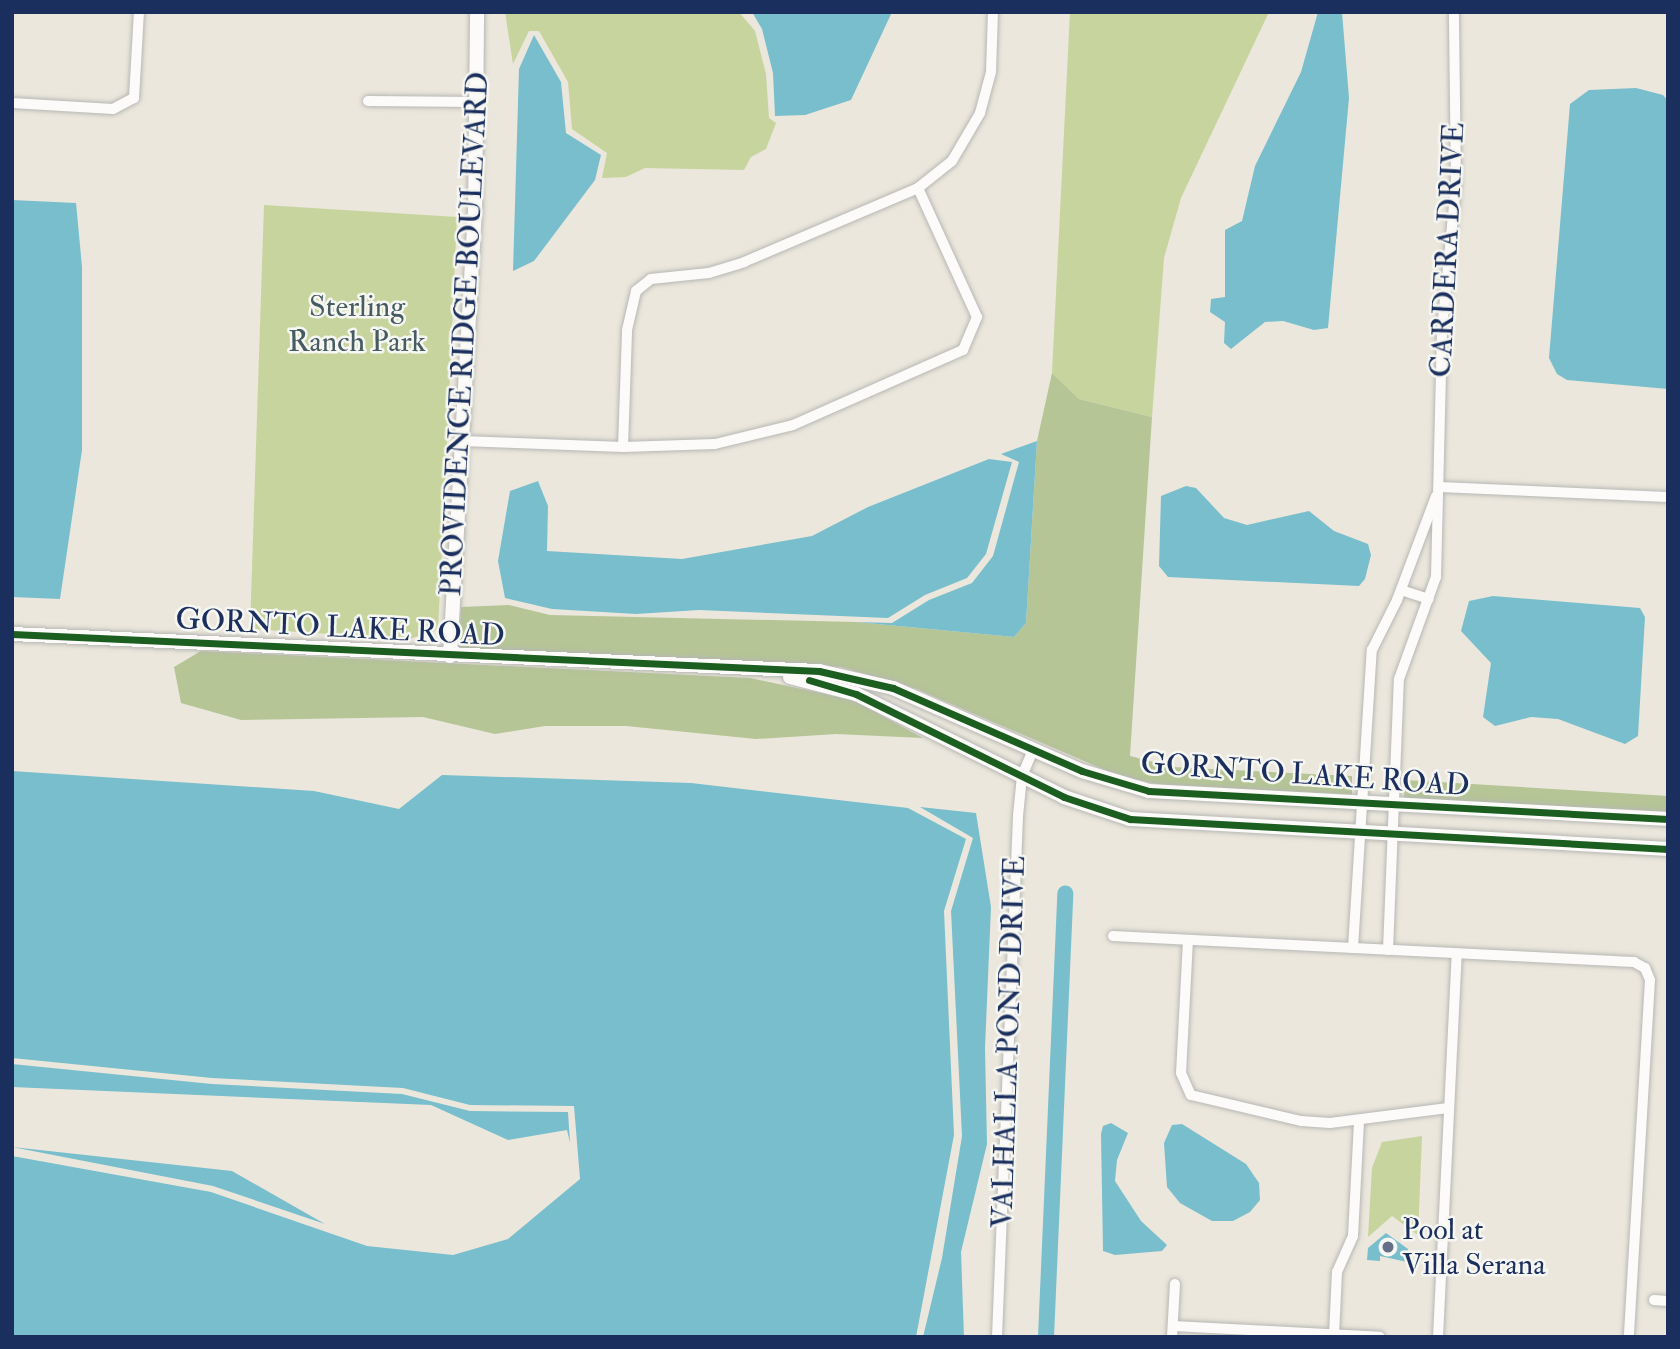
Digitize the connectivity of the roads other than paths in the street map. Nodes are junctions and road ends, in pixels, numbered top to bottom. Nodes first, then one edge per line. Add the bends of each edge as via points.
1 (139, 12) edge
2 (477, 12) edge
3 (993, 12) edge
4 (1454, 12) edge
5 (368, 101) dead end
6 (477, 102) junction
7 (12, 103) edge
8 (919, 188) junction
9 (462, 441) junction
10 (623, 447) junction
11 (1439, 487) junction
12 (1668, 497) edge
13 (1401, 590) junction
14 (1429, 599) junction
15 (12, 634) edge
16 (450, 656) junction
17 (750, 671) junction
18 (1034, 750) junction
19 (1022, 776) junction
20 (1361, 804) junction
21 (1395, 806) junction
22 (1668, 820) edge
23 (1359, 833) junction
24 (1394, 835) junction
25 (1668, 849) edge
26 (1113, 936) dead end
27 (1188, 940) junction
28 (1353, 948) junction
29 (1388, 950) junction
30 (1457, 953) junction
31 (1448, 1108) junction
32 (1359, 1121) junction
33 (1175, 1284) dead end
34 (1654, 1300) dead end
35 (1668, 1301) edge
36 (1172, 1332) edge
37 (1335, 1335) junction
38 (997, 1337) edge
39 (1380, 1337) edge
40 (1438, 1337) edge
41 (1629, 1337) edge

1 - 7 street via 134,97 113,109
2 - 6 street, PROVIDENCE RIDGE BOULEVARD
3 - 8 street via 991,72 980,113 952,161
4 - 11 street, CARDERA DRIVE via 1456,184 1442,318
5 - 6 street
6 - 9 street, PROVIDENCE RIDGE BOULEVARD
8 - 10 street via 744,262 709,273 651,279 636,291 627,330
8 - 10 street via 977,317 963,350 793,425 715,444
9 - 10 street
9 - 16 street, PROVIDENCE RIDGE BOULEVARD
11 - 12 street
11 - 13 street, CARDERA DRIVE
11 - 14 street, CARDERA DRIVE via 1437,577
13 - 14 street
13 - 20 street, CARDERA DRIVE via 1372,650
14 - 21 street, CARDERA DRIVE via 1399,678
15 - 16 street, GORNTO LAKE ROAD
16 - 17 street, GORNTO LAKE ROAD
17 - 18 street, GORNTO LAKE ROAD via 799,669 875,682
17 - 19 street, GORNTO LAKE ROAD via 856,694
18 - 19 street, VALHALLA POND DRIVE
18 - 20 street, GORNTO LAKE ROAD via 1108,781 1165,794
19 - 23 street, GORNTO LAKE ROAD via 1088,807 1148,822
19 - 38 street, VALHALLA POND DRIVE
20 - 21 street, GORNTO LAKE ROAD
20 - 23 street, CARDERA DRIVE
21 - 22 street, GORNTO LAKE ROAD
21 - 24 street, CARDERA DRIVE
23 - 24 street, GORNTO LAKE ROAD
23 - 28 street, CARDERA DRIVE
24 - 25 street, GORNTO LAKE ROAD
24 - 29 street, CARDERA DRIVE
26 - 27 street
27 - 28 street
27 - 32 street via 1181,1073 1191,1095 1301,1121
28 - 29 street
29 - 30 street
30 - 31 street
30 - 41 street via 1634,962 1645,968 1650,980
31 - 32 street
31 - 40 street
32 - 37 street via 1353,1236 1337,1272
33 - 36 street
34 - 35 street
36 - 37 street
37 - 39 street

